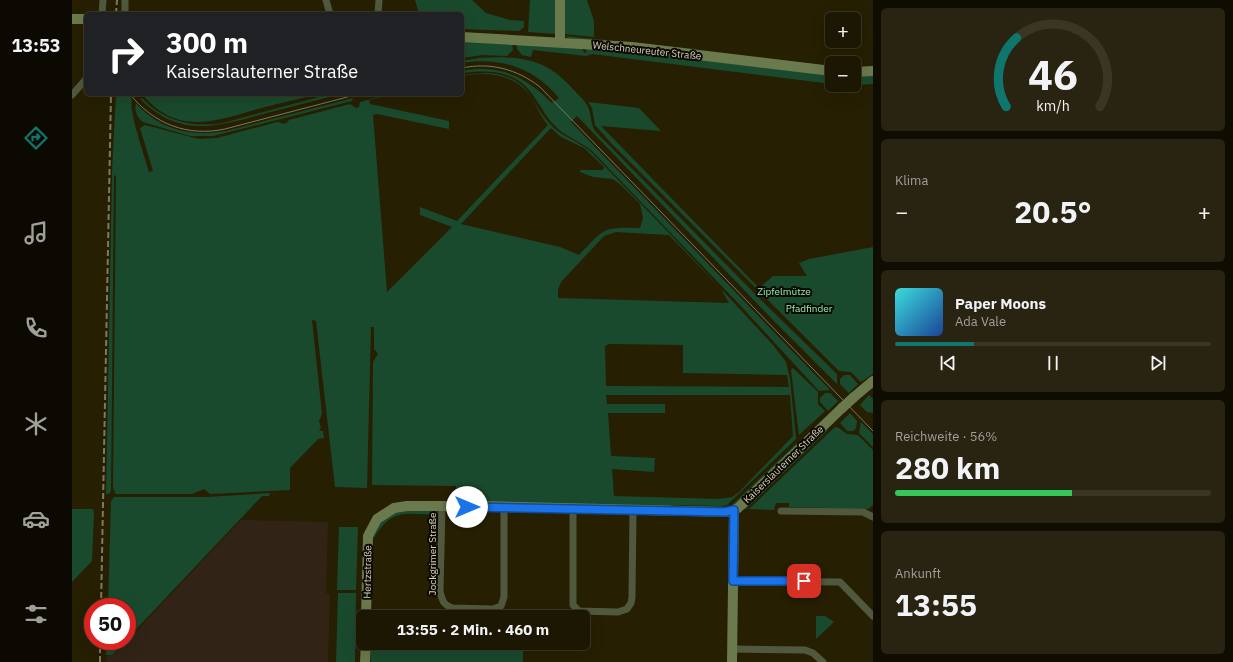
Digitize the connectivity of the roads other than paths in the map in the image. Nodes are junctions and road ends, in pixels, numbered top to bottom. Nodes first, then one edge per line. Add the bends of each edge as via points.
1 (103, 0) edge
2 (125, 0) edge
3 (326, 0) edge
4 (378, 0) edge
5 (560, 0) edge
6 (102, 12) edge
7 (125, 12) edge
8 (329, 12) edge
9 (378, 12) edge
10 (72, 19) edge
11 (84, 19) edge
12 (464, 37) edge
13 (560, 42) junction
14 (825, 70) edge
15 (861, 72) edge
16 (873, 72) edge
17 (84, 81) edge
18 (72, 95) edge
19 (873, 381) edge
20 (442, 507) junction
21 (504, 507) junction
22 (573, 509) junction
23 (633, 510) junction
24 (734, 510) junction
25 (782, 510) dead end
26 (873, 517) edge
27 (733, 581) junction
28 (366, 610) edge
29 (873, 616) edge
30 (732, 649) junction
31 (366, 650) edge
32 (366, 662) edge
33 (732, 662) edge
34 (823, 662) edge

1 - 6 street
2 - 7 street
3 - 8 street
4 - 9 street
5 - 13 main road
10 - 11 main road
12 - 13 main road, Welschneureuter Straße
13 - 14 main road, Welschneureuter Straße via 632,47
15 - 16 main road
17 - 18 street
19 - 24 main road, Kaiserslauterner Straße, bridge
20 - 21 main road
20 - 21 street, Jockgrimer Straße via 442,601 453,608 493,609 501,606 504,597
20 - 28 main road, Hertzstraße via 394,508 381,515 371,528 367,547
21 - 22 main road
22 - 23 main road
22 - 23 street via 573,605 579,611 618,612 627,609 631,603
23 - 24 main road
24 - 27 main road, Kaiserslauterner Straße
25 - 26 street via 863,512
27 - 29 street via 840,582
27 - 30 main road, Kaiserslauterner Straße
30 - 33 main road, Kaiserslauterner Straße
30 - 34 street via 805,650 814,653
31 - 32 main road

